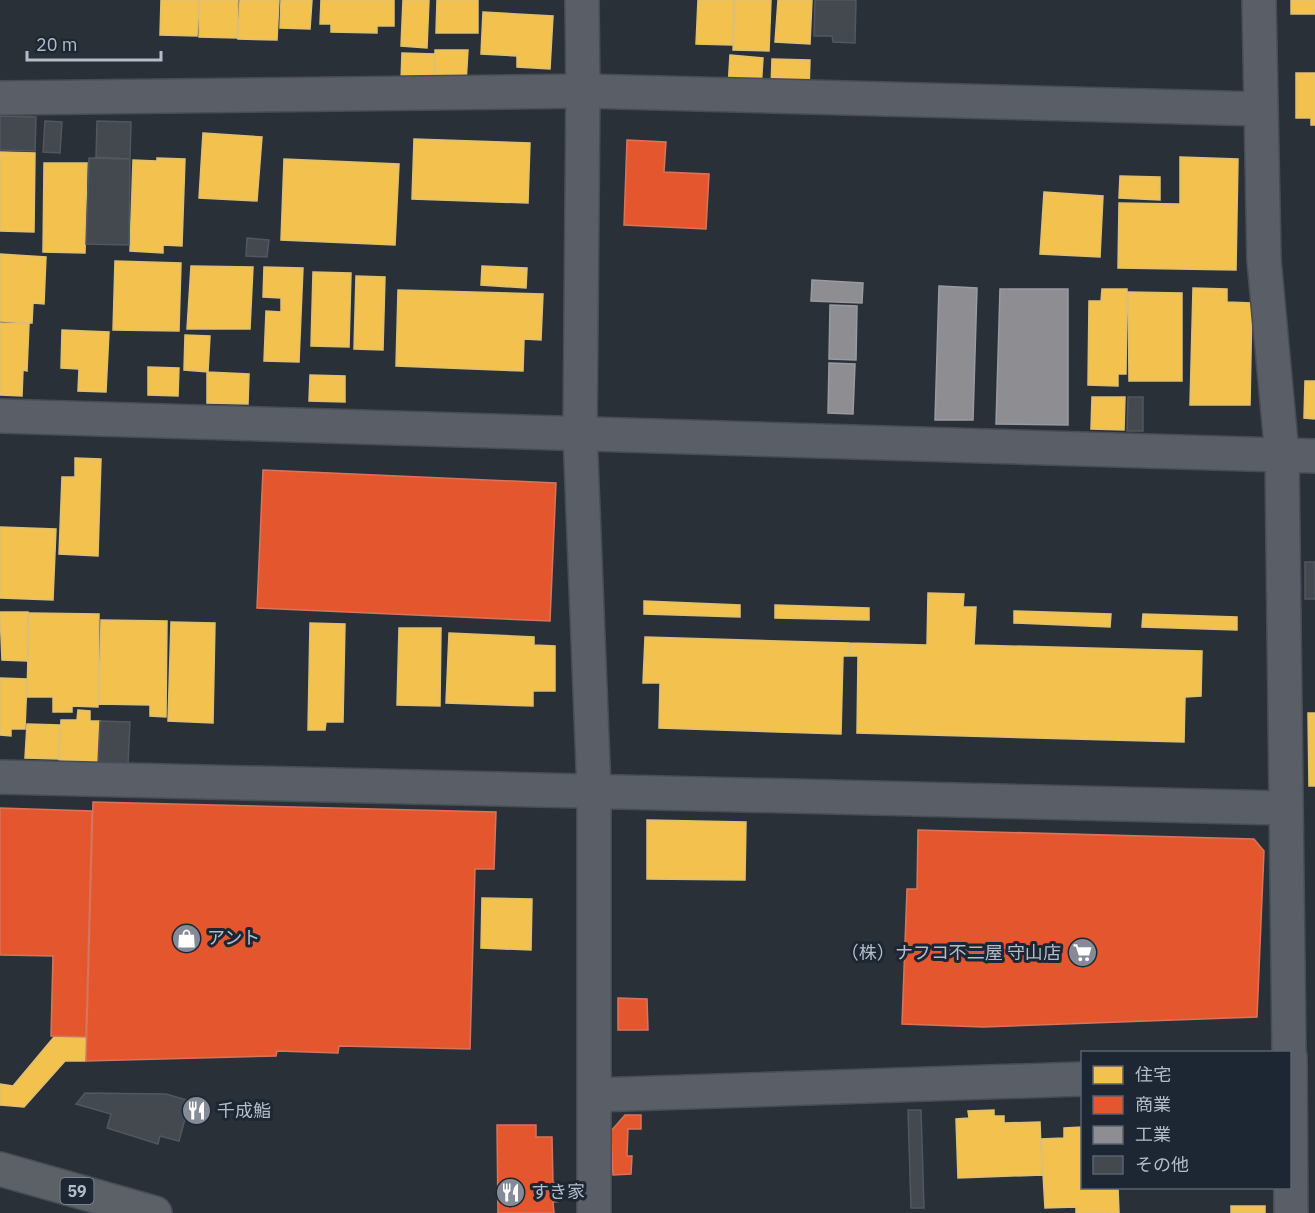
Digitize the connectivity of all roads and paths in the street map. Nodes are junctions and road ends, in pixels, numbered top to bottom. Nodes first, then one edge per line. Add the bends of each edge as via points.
1 (582, 0) edge
2 (1259, 0) edge
3 (583, 91) junction
4 (0, 98) edge
5 (1261, 109) junction
6 (0, 416) edge
7 (580, 433) junction
8 (1282, 455) junction
9 (1315, 456) edge
10 (0, 777) edge
11 (594, 791) junction
12 (1287, 808) junction
13 (1289, 1051) edge
14 (1315, 1072) edge
15 (1291, 1073) edge
16 (1081, 1079) edge
17 (594, 1095) junction
18 (0, 1170) edge
19 (1291, 1189) edge
20 (155, 1213) edge
21 (594, 1213) edge
22 (1291, 1213) edge

1 - 3 street
2 - 5 street
3 - 4 street
3 - 5 street
3 - 7 street
5 - 8 street via 1264,260
6 - 7 street
7 - 8 street
7 - 11 street
8 - 9 street
8 - 12 street
10 - 11 street
11 - 12 street
11 - 17 street
12 - 13 street
14 - 15 street
16 - 17 street
17 - 21 street
18 - 20 main road, 59
19 - 22 street

